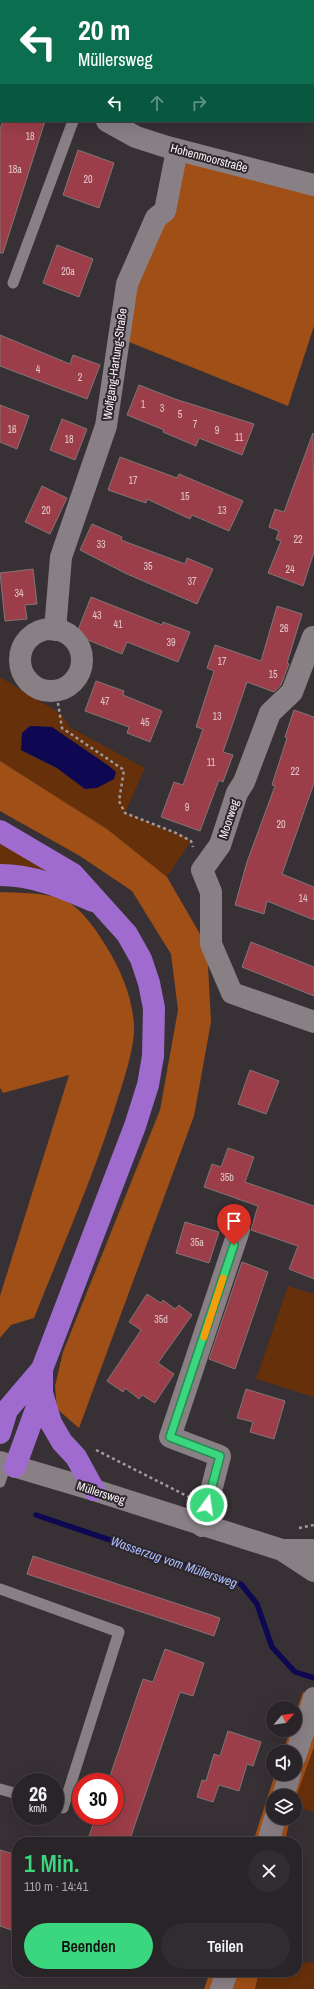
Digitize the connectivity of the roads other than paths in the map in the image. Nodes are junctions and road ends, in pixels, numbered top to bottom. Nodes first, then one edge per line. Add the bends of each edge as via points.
1 (73, 122) edge
2 (109, 122) edge
3 (177, 150) junction
4 (314, 186) edge
5 (13, 283) dead end
6 (55, 630) junction
7 (313, 635) edge
8 (0, 831) edge
9 (0, 875) edge
10 (100, 904) junction
11 (314, 1022) edge
12 (239, 1230) dead end
13 (42, 1369) junction
14 (42, 1393) junction
15 (4, 1411) edge
16 (0, 1433) edge
17 (5, 1469) edge
18 (94, 1490) junction
19 (205, 1516) junction
20 (282, 1550) junction
21 (314, 1550) edge
22 (314, 1571) edge
23 (0, 1589) edge
24 (314, 1698) edge
25 (299, 1745) edge
26 (0, 1789) edge
27 (12, 1792) edge
28 (64, 1802) edge
29 (274, 1825) edge
30 (270, 1837) edge
31 (226, 1977) edge
32 (222, 1989) edge

1 - 5 lane
2 - 3 street, Hohenmoorstraße via 136,137
3 - 4 street, Hohenmoorstraße
3 - 6 street, Wolfgang-Hartung-Straße via 165,211 156,218 127,284 106,426 62,558
6 - 6 street via 66,633 75,641 82,662 74,681 66,688 46,691 29,683 23,675 20,656 28,639 36,633
7 - 11 street, Moorweg via 292,692 270,713 244,782 237,793 220,845 202,870 211,892 211,944 232,993
8 - 10 highway via 73,874
9 - 10 highway via 27,877 58,886
10 - 13 highway via 126,934 141,959 154,1008 153,1056 148,1085 135,1126
12 - 19 street via 170,1437 220,1456
13 - 14 highway
13 - 15 highway
14 - 17 highway
14 - 18 highway via 51,1423 62,1442 76,1456
15 - 16 highway
17 - 18 street, Müllersweg
18 - 19 street, Müllersweg
19 - 20 street, Müllersweg
20 - 21 street, Müllersweg
20 - 22 street, Müllersweg
23 - 28 lane via 119,1632
24 - 25 street
26 - 27 lane
29 - 30 street
31 - 32 street

